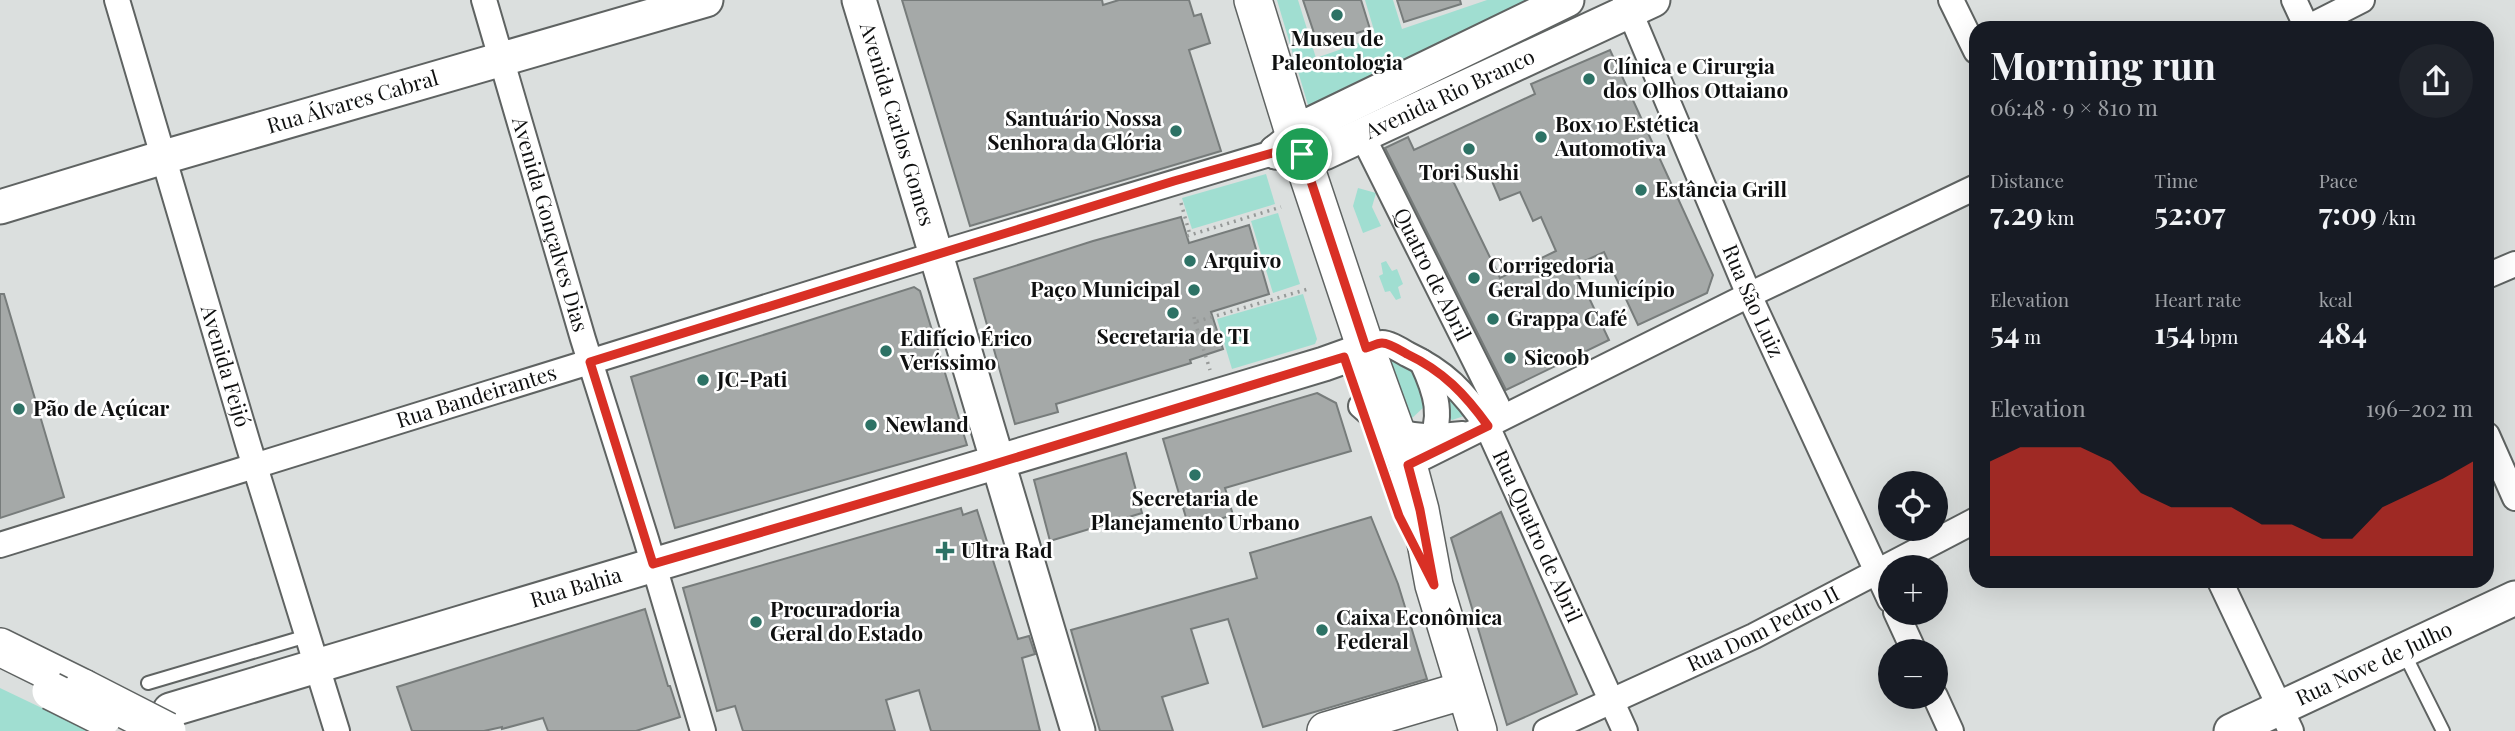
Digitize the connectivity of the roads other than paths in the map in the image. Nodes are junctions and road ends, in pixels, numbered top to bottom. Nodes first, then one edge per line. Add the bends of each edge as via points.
1 (117, 0) edge
2 (484, 0) edge
3 (706, 0) edge
4 (859, 0) edge
5 (1228, 0) edge
6 (1253, 0) edge
7 (1567, 0) edge
8 (1951, 0) edge
9 (2294, 0) edge
10 (2362, 0) edge
11 (1636, 4) edge
12 (2304, 21) edge
13 (2321, 21) edge
14 (1969, 37) edge
15 (502, 60) junction
16 (1367, 145) dead end
17 (1291, 147) junction
18 (164, 157) junction
19 (1969, 190) edge
20 (0, 207) edge
21 (937, 254) junction
22 (2515, 264) edge
23 (2494, 273) edge
24 (1749, 295) junction
25 (1355, 353) junction
26 (1422, 361) junction
27 (590, 362) junction
28 (1361, 406) junction
29 (1486, 421) junction
30 (1433, 436) junction
31 (2494, 451) edge
32 (1409, 452) junction
33 (998, 463) junction
34 (256, 466) junction
35 (2515, 498) edge
36 (1969, 524) edge
37 (0, 545) edge
38 (653, 564) junction
39 (1876, 570) junction
40 (1878, 574) edge
41 (1434, 585) junction
42 (2223, 588) edge
43 (2515, 598) edge
44 (0, 647) edge
45 (312, 651) junction
46 (2402, 651) junction
47 (0, 667) edge
48 (148, 683) dead end
49 (67, 690) junction
50 (1465, 690) junction
51 (1611, 702) junction
52 (1941, 709) edge
53 (168, 720) edge
54 (2285, 720) edge
55 (130, 731) edge
56 (337, 731) edge
57 (703, 731) edge
58 (1078, 731) edge
59 (1326, 731) edge
60 (1478, 731) edge
61 (1546, 731) edge
62 (1625, 731) edge
63 (1951, 731) edge
64 (2231, 731) edge
65 (2443, 731) edge

1 - 18 street, Avenida Feijó
2 - 15 street, Avenida Gonçalves Dias
3 - 15 street, Rua Álvares Cabral
4 - 21 street, Avenida Carlos Gomes
5 - 17 main road
6 - 17 main road
7 - 17 street, Avenida Rio Branco via 1313,123
8 - 14 street
9 - 12 street
10 - 13 street
11 - 17 street, Avenida Rio Branco via 1324,153
11 - 24 street, Rua São Luiz
15 - 18 street, Rua Álvares Cabral
15 - 27 street, Avenida Gonçalves Dias
16 - 29 street, Quatro de Abril
17 - 21 street, Rua Bandeirantes
17 - 25 main road
18 - 20 street, Rua Álvares Cabral
18 - 34 street, Avenida Feijó
19 - 24 street
21 - 27 street, Rua Bandeirantes
21 - 33 street, Avenida Carlos Gomes
22 - 23 street
24 - 29 street
24 - 39 street, Rua São Luiz
25 - 26 street, Rua Quatro de Abril via 1382,343
25 - 28 main road
25 - 32 main road
25 - 33 street, Rua Bahia
26 - 29 street, Rua Quatro de Abril via 1452,381
26 - 30 street via 1437,399
27 - 34 street, Rua Bandeirantes
27 - 38 street, Avenida Gonçalves Dias
28 - 32 street
28 - 41 main road via 1399,516
29 - 30 street
29 - 32 street
29 - 51 street, Rua Quatro de Abril
30 - 32 street
30 - 32 street
31 - 35 street
32 - 41 main road
33 - 38 street, Rua Bahia
33 - 58 street, Avenida Carlos Gomes
34 - 37 street, Rua Bandeirantes
34 - 45 street, Avenida Feijó
36 - 39 street, Rua Dom Pedro II
38 - 45 street, Rua Bahia
38 - 57 street, Avenida Gonçalves Dias
39 - 40 street, Rua São Luiz
39 - 51 street, Rua Dom Pedro II via 1754,636
41 - 50 main road
42 - 54 street
43 - 46 street, Rua Nove de Julho
44 - 49 main road
45 - 48 lane
45 - 53 street, Rua Bahia
45 - 56 street, Avenida Feijó
46 - 54 street, Rua Nove de Julho
46 - 65 lane
47 - 49 main road
49 - 53 main road, bridge
49 - 55 main road, bridge
50 - 59 main road
50 - 60 main road
51 - 61 street, Rua Dom Pedro II
51 - 62 street, Rua Quatro de Abril
52 - 63 street
54 - 64 street, Rua Nove de Julho

